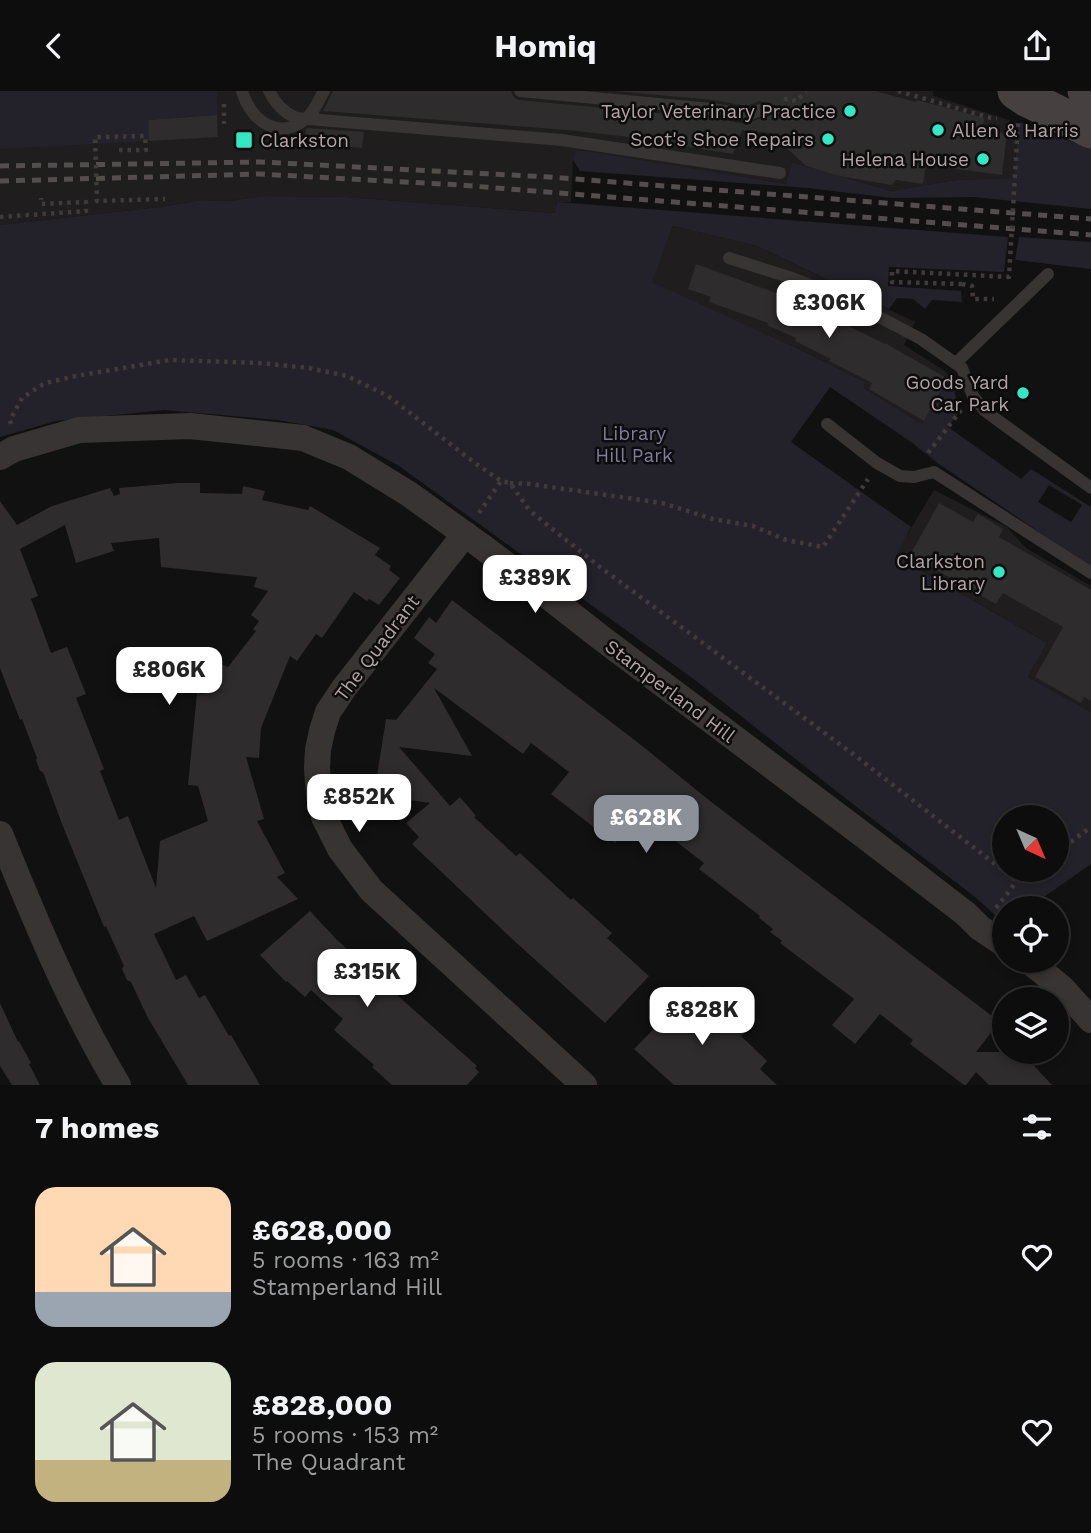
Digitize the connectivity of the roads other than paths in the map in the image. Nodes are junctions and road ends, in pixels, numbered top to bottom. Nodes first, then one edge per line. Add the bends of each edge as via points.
1 (242, 91) edge
2 (270, 91) edge
3 (324, 91) edge
4 (520, 91) edge
5 (1086, 91) edge
6 (1091, 102) edge
7 (760, 110) dead end
8 (1013, 111) edge
9 (1091, 130) edge
10 (780, 173) dead end
11 (729, 258) dead end
12 (1048, 274) dead end
13 (956, 363) junction
14 (827, 425) dead end
15 (0, 457) edge
16 (1091, 488) edge
17 (465, 534) junction
18 (1091, 573) edge
19 (0, 834) edge
20 (992, 936) edge
21 (1044, 973) edge
22 (1091, 1020) edge
23 (117, 1085) edge
24 (584, 1085) edge

1 - 3 lane, bridge via 257,119 287,128 302,122
2 - 10 lane via 284,112 296,118 562,140
4 - 7 lane via 748,115
5 - 6 main road
8 - 9 main road via 1028,99
11 - 13 lane via 843,298
12 - 13 lane
13 - 16 lane via 985,411
14 - 18 lane via 900,476 934,472
15 - 17 street, Stamperland Hill via 79,431 190,426 303,438 349,457
17 - 20 street, Stamperland Hill
17 - 24 street, The Quadrant via 328,712 317,750 319,796 340,849 371,890
19 - 23 street via 55,967
21 - 22 street

